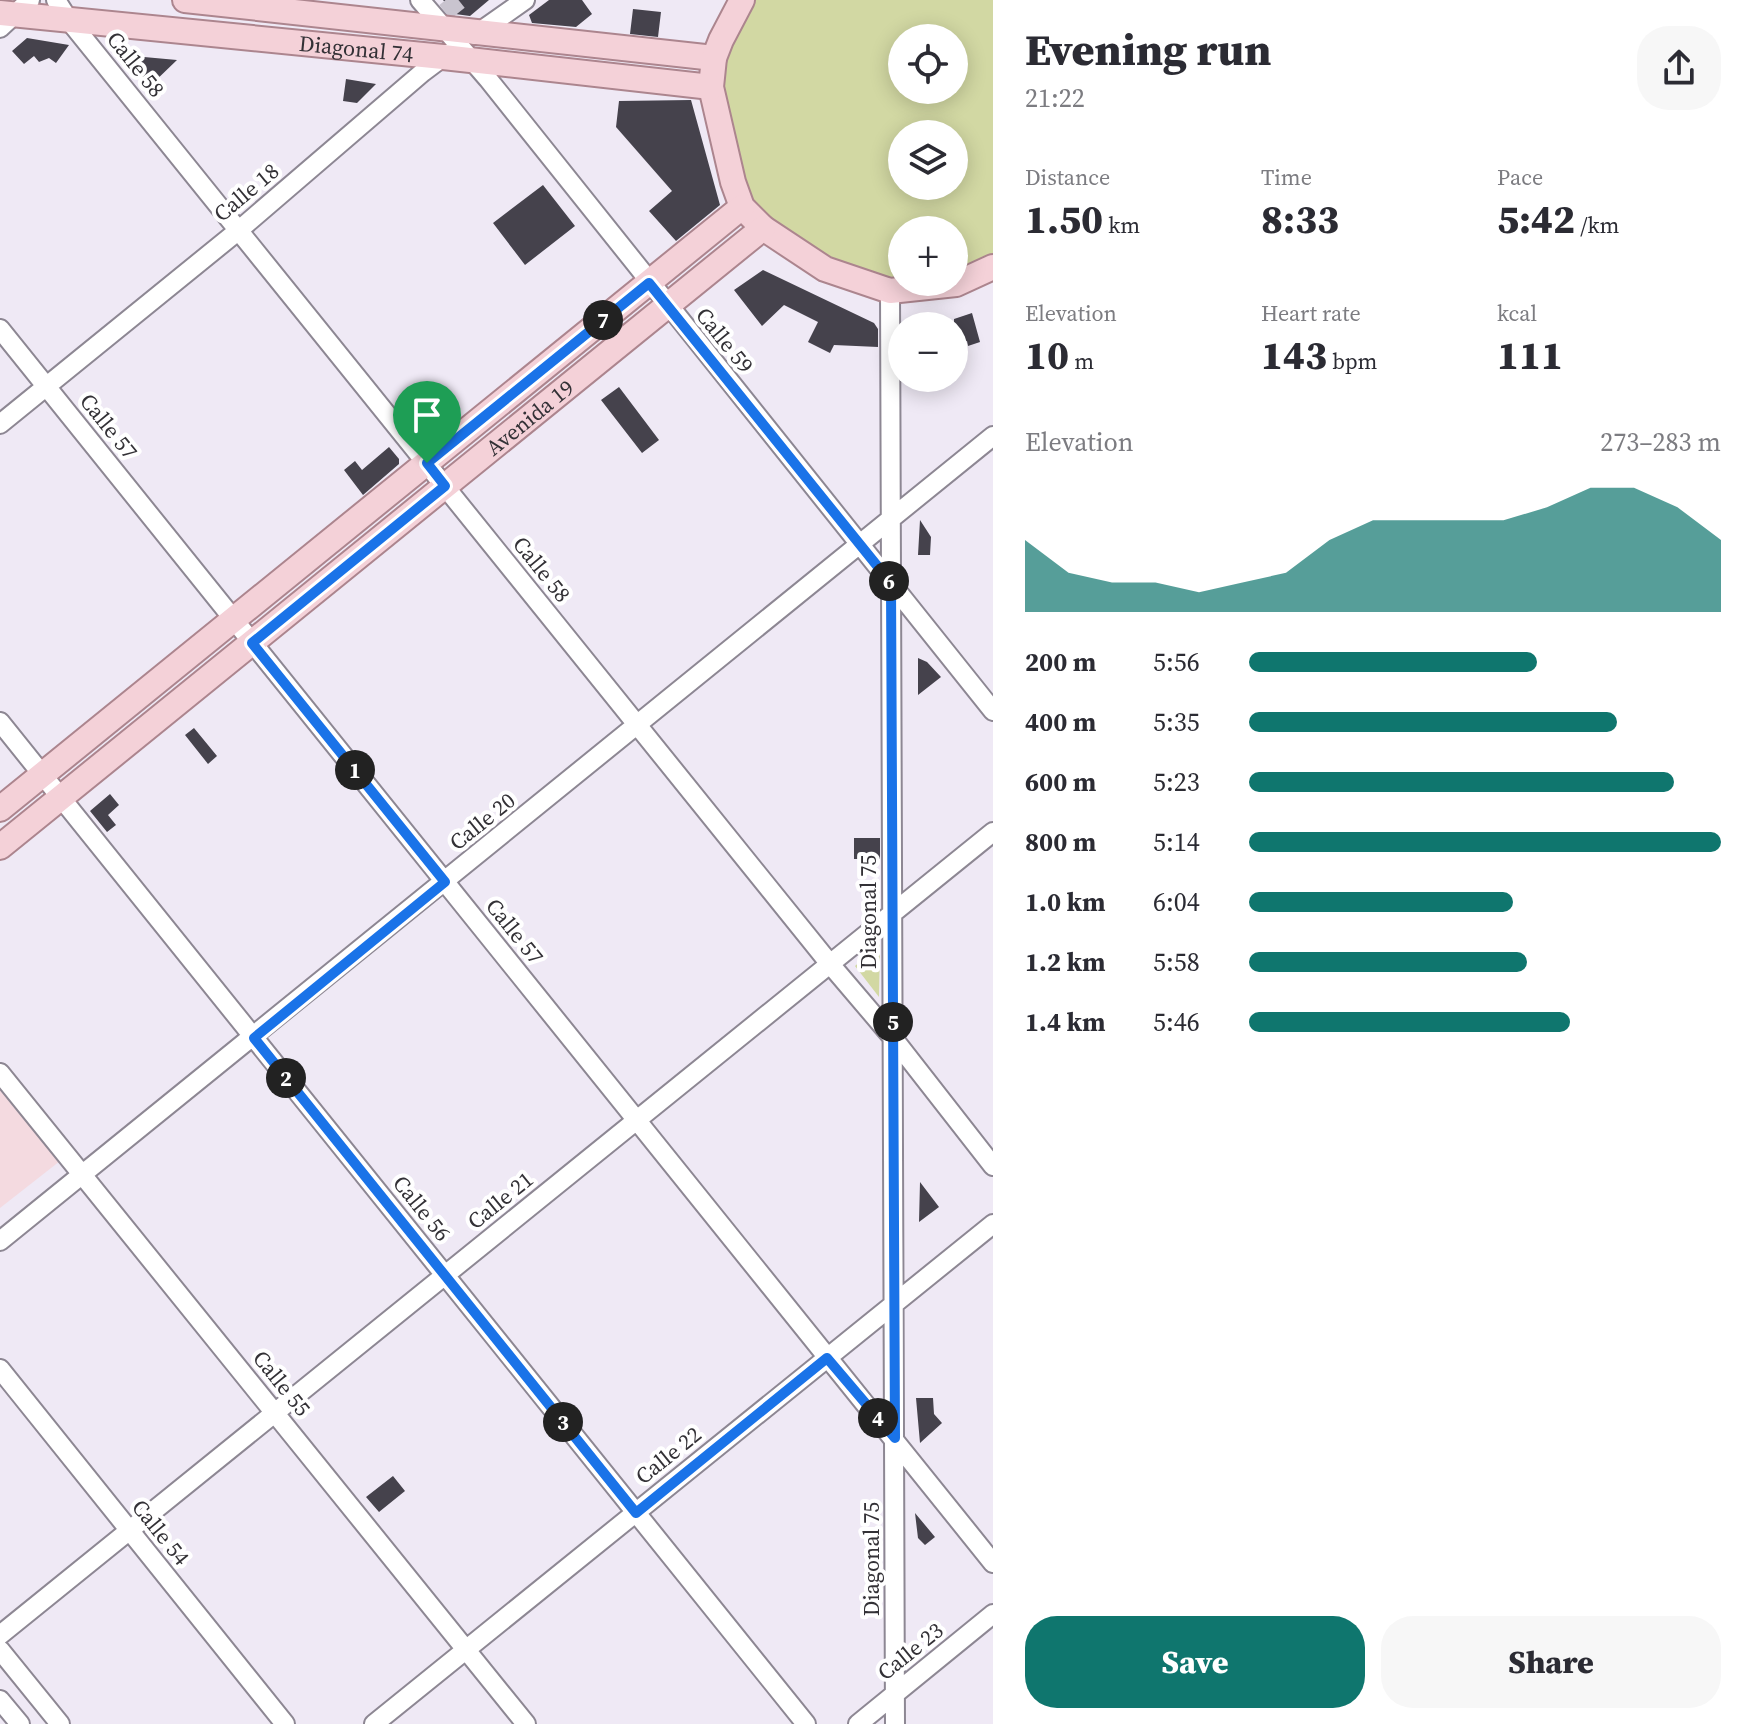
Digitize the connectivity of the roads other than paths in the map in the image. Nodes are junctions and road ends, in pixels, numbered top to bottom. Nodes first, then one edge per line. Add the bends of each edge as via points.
1 (185, 0) edge
2 (420, 0) edge
3 (742, 0) edge
4 (514, 4) edge
5 (62, 9) edge
6 (12, 14) edge
7 (454, 37) junction
8 (714, 58) junction
9 (711, 87) junction
10 (742, 207) junction
11 (763, 228) junction
12 (239, 230) junction
13 (993, 267) edge
14 (968, 278) edge
15 (649, 283) junction
16 (888, 290) edge
17 (890, 296) edge
18 (667, 306) junction
19 (0, 329) edge
20 (46, 387) junction
21 (0, 424) edge
22 (993, 436) edge
23 (427, 463) junction
24 (445, 486) junction
25 (891, 519) junction
26 (860, 546) junction
27 (891, 583) junction
28 (234, 619) junction
29 (252, 643) junction
30 (993, 711) edge
31 (0, 722) edge
32 (638, 726) junction
33 (42, 775) junction
34 (61, 798) junction
35 (0, 809) edge
36 (993, 832) edge
37 (0, 847) edge
38 (445, 882) junction
39 (892, 912) junction
40 (830, 964) junction
41 (254, 1038) junction
42 (893, 1038) junction
43 (0, 1073) edge
44 (636, 1120) junction
45 (993, 1166) edge
46 (84, 1175) junction
47 (993, 1224) edge
48 (0, 1241) edge
49 (445, 1275) junction
50 (894, 1304) junction
51 (827, 1358) junction
52 (0, 1369) edge
53 (275, 1412) junction
54 (895, 1438) junction
55 (636, 1513) junction
56 (129, 1530) junction
57 (993, 1563) edge
58 (993, 1614) edge
59 (0, 1635) edge
60 (0, 1650) edge
61 (466, 1650) junction
62 (896, 1693) junction
63 (0, 1700) edge
64 (20, 1724) edge
65 (60, 1724) edge
66 (285, 1724) edge
67 (374, 1724) edge
68 (526, 1724) edge
69 (806, 1724) edge
70 (858, 1724) edge
71 (895, 1724) edge

1 - 7 main road, Diagonal 74
2 - 7 street, Calle 59
3 - 8 main road
4 - 7 street, Calle 18
5 - 6 main road, Diagonal 74
5 - 7 main road, Diagonal 74
5 - 12 street, Calle 58
7 - 8 main road, Diagonal 74
7 - 9 main road, Diagonal 74
7 - 12 street, Calle 18
7 - 15 street, Calle 59
8 - 9 main road
9 - 10 main road
10 - 11 main road
10 - 15 main road, Avenida 19
11 - 16 main road via 825,269
11 - 18 main road, Avenida 19
12 - 20 street, Calle 18
12 - 23 street, Calle 58
13 - 14 main road
15 - 18 street, Calle 59
15 - 23 main road, Avenida 19
17 - 25 street, Diagonal 75
18 - 24 main road, Avenida 19
18 - 26 street, Calle 59
19 - 20 street, Calle 57
20 - 21 street, Calle 18
20 - 28 street, Calle 57
22 - 25 street, Calle 20
23 - 24 street, Calle 58
23 - 28 main road, Avenida 19
24 - 29 main road, Avenida 19
24 - 32 street, Calle 58
25 - 26 street, Calle 20
25 - 27 street, Diagonal 75
26 - 27 street, Calle 59
26 - 32 street, Calle 20
27 - 30 street, Calle 59
27 - 39 street, Diagonal 75
28 - 29 street, Calle 57
28 - 33 main road, Avenida 19
29 - 34 main road, Avenida 19
29 - 38 street, Calle 57
31 - 33 street, Calle 56
32 - 38 street, Calle 20
32 - 40 street, Calle 58
33 - 34 street, Calle 56
33 - 35 main road, Avenida 19
34 - 37 main road, Avenida 19
34 - 41 street, Calle 56
36 - 39 street, Calle 21
38 - 41 street, Calle 20
38 - 44 street, Calle 57
39 - 40 street, Calle 21
39 - 42 street, Diagonal 75
40 - 42 street, Calle 58
40 - 44 street, Calle 21
41 - 46 street, Calle 20
41 - 49 street, Calle 56
42 - 45 street, Calle 58
42 - 50 street, Diagonal 75
43 - 46 street, Calle 55
44 - 49 street, Calle 21
44 - 51 street, Calle 57
46 - 48 street, Calle 20
46 - 53 street, Calle 55
47 - 50 street, Calle 22
49 - 53 street, Calle 21
49 - 55 street, Calle 56
50 - 51 street, Calle 22
50 - 54 street, Diagonal 75
51 - 54 street, Calle 57
51 - 55 street, Calle 22
52 - 56 street, Calle 54
53 - 56 street, Calle 21
53 - 61 street, Calle 55
54 - 57 street, Calle 57
54 - 62 street, Diagonal 75
55 - 61 street, Calle 22
55 - 69 street, Calle 56
56 - 59 street, Calle 21
56 - 66 street, Calle 54
58 - 62 street, Calle 23
60 - 65 street
61 - 67 street, Calle 22
61 - 68 street, Calle 55
62 - 70 street, Calle 23
62 - 71 street, Diagonal 75
63 - 64 street

